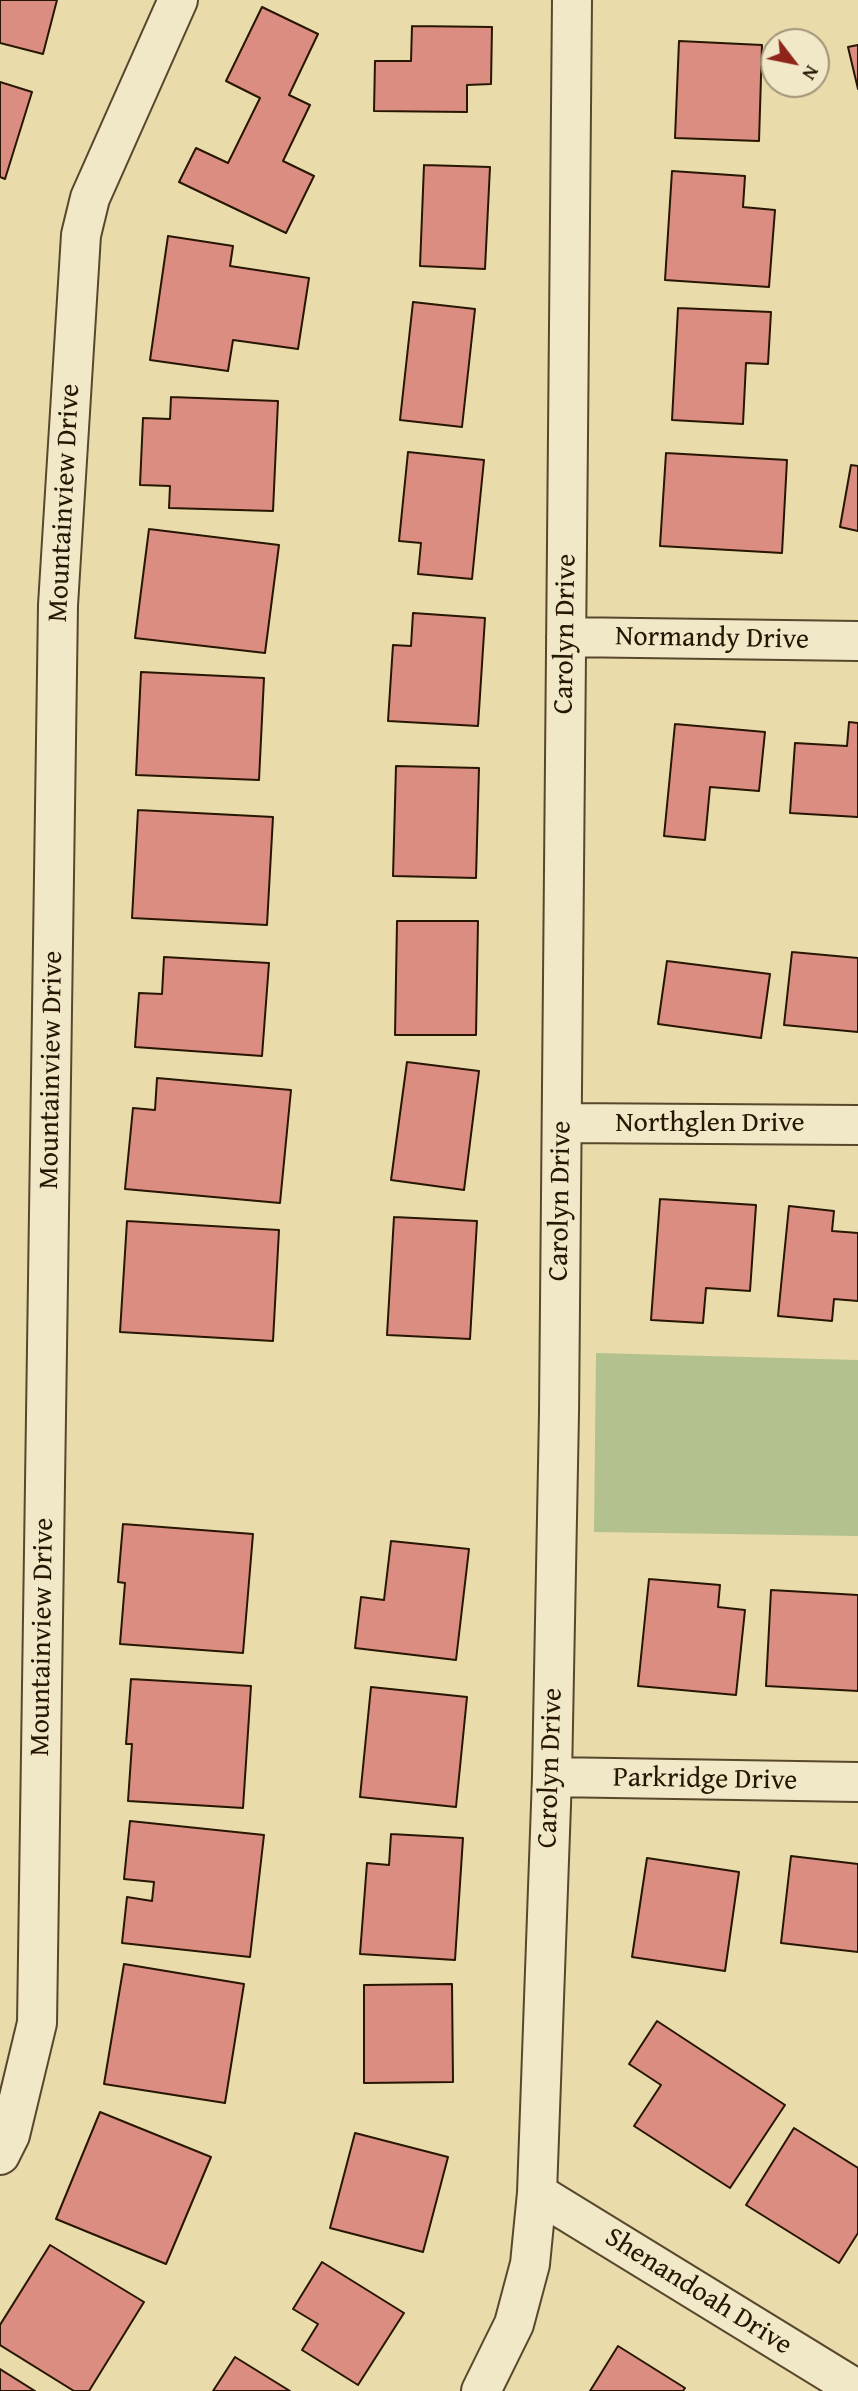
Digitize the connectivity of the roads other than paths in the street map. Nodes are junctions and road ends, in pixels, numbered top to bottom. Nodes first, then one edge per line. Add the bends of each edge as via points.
1 (178, 0) edge
2 (572, 0) edge
3 (566, 637) junction
4 (858, 641) edge
5 (562, 1123) junction
6 (858, 1125) edge
7 (552, 1777) junction
8 (858, 1782) edge
9 (0, 2155) edge
10 (537, 2193) junction
11 (858, 2390) edge
12 (481, 2391) edge

1 - 9 street, Mountainview Drive via 90,198 82,235 58,605 37,2023 10,2135
2 - 3 street, Carolyn Drive
3 - 4 street, Normandy Drive
3 - 5 street, Carolyn Drive
5 - 6 street, Northglen Drive
5 - 7 street, Carolyn Drive
7 - 8 street, Parkridge Drive
7 - 10 street, Carolyn Drive
10 - 11 street, Shenandoah Drive
10 - 12 street, Carolyn Drive via 530,2264 514,2324

